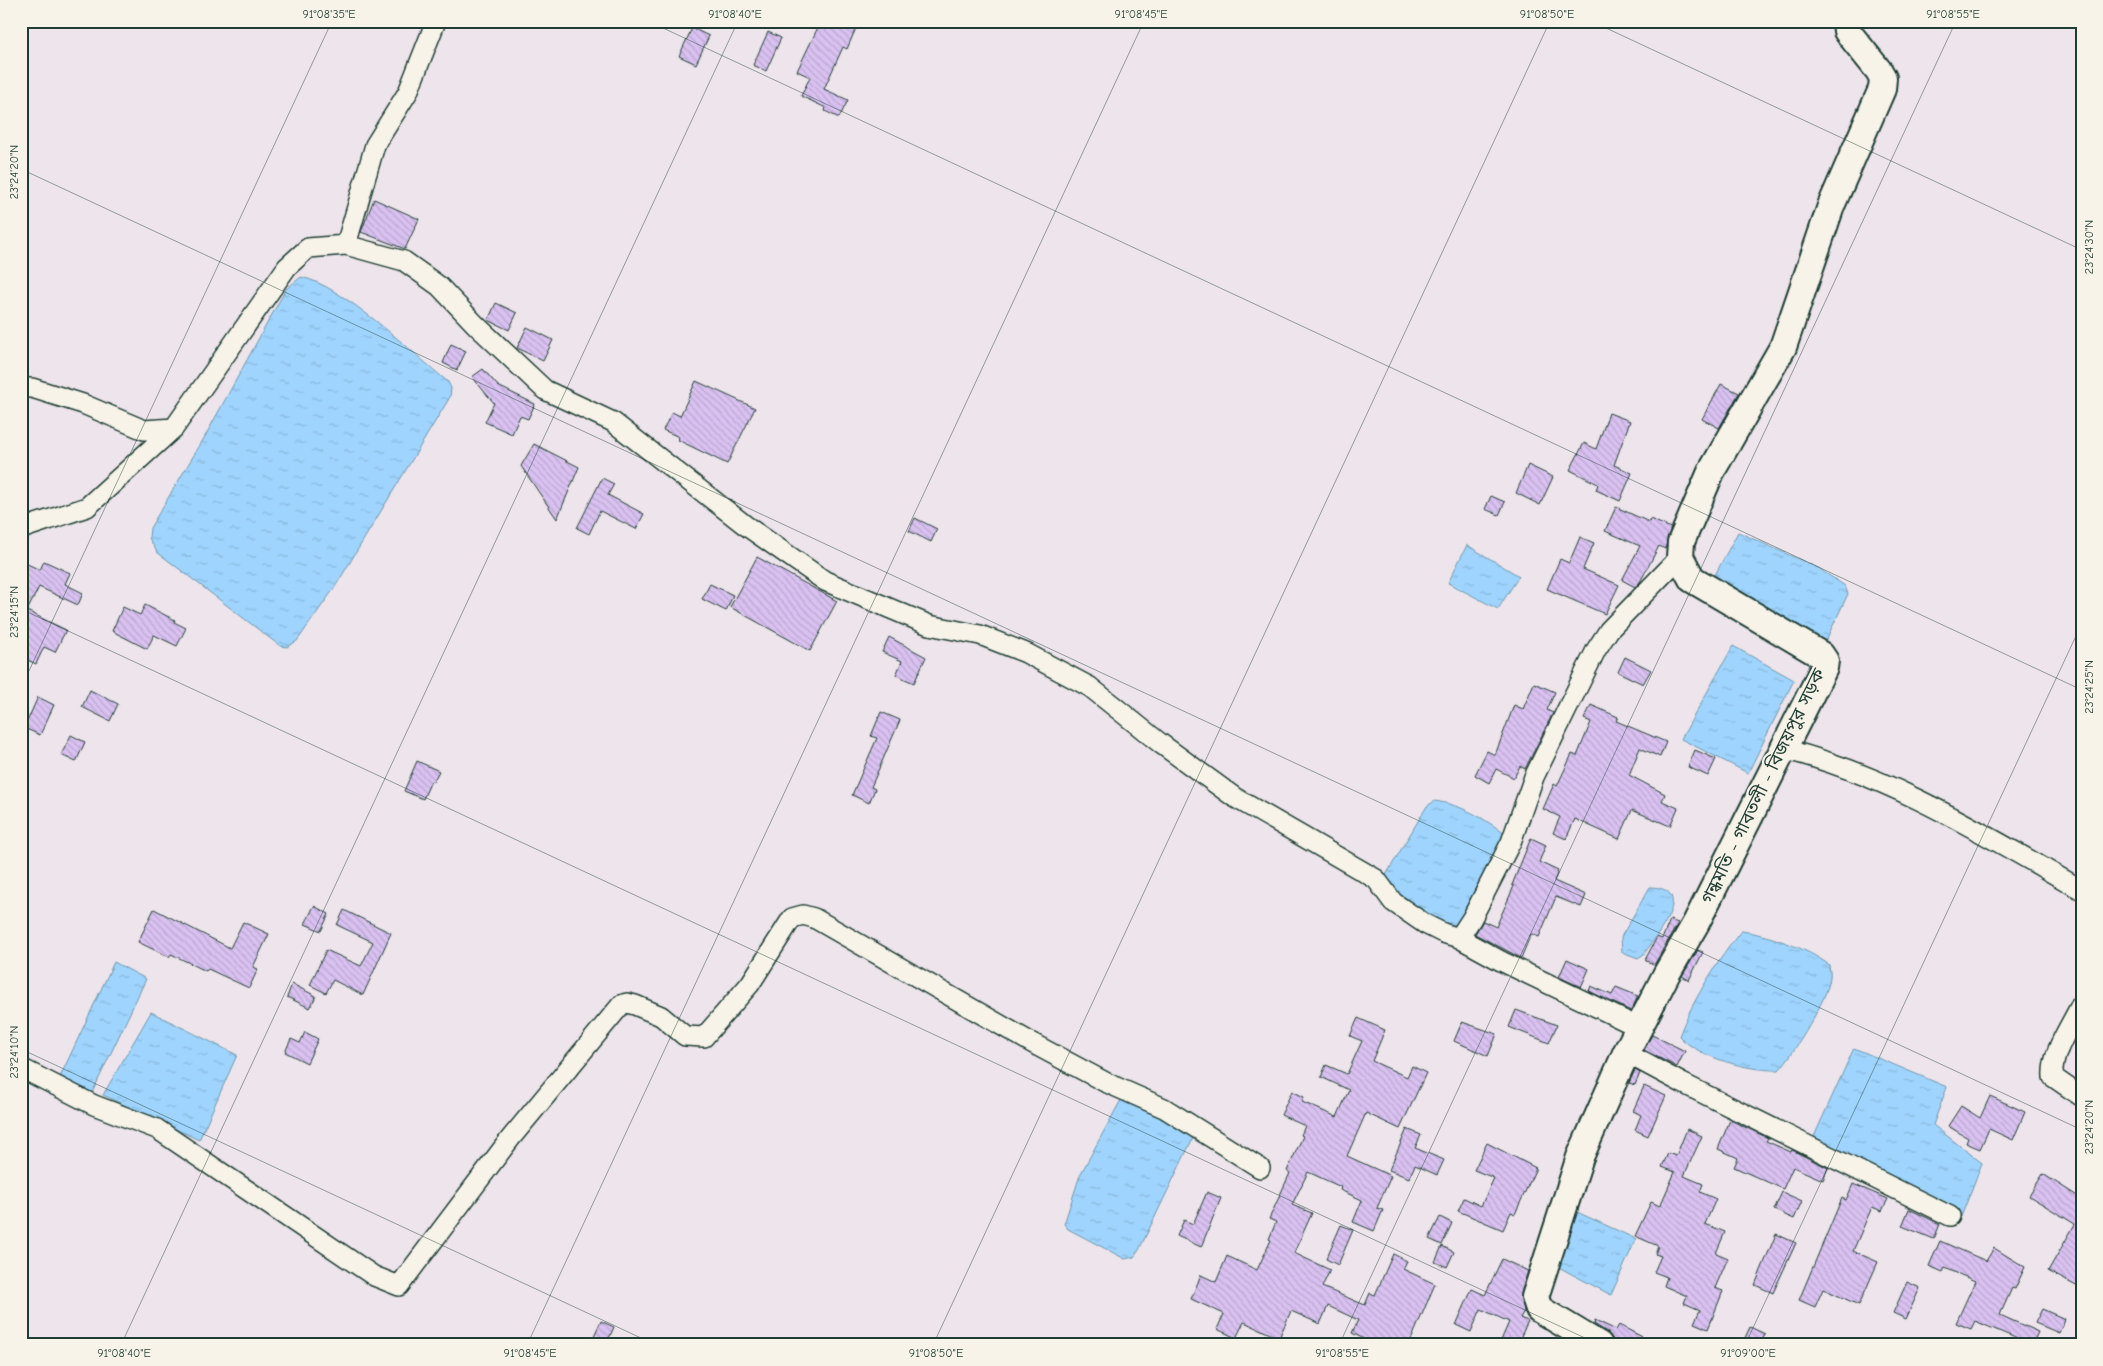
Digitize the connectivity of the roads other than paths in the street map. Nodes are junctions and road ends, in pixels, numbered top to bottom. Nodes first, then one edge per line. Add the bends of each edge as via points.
1 (436, 21) edge
2 (1846, 21) edge
3 (346, 245) junction
4 (21, 388) edge
5 (174, 428) junction
6 (21, 529) edge
7 (1680, 557) junction
8 (1783, 749) junction
9 (2082, 890) edge
10 (1459, 938) junction
11 (2082, 1002) edge
12 (1640, 1028) junction
13 (1626, 1053) junction
14 (21, 1068) edge
15 (2082, 1096) edge
16 (1260, 1168) dead end
17 (1950, 1216) dead end
18 (1599, 1345) edge

1 - 3 street via 408,92 375,145
2 - 7 main road via 1847,31 1883,78 1882,89 1830,206 1783,347 1711,472 1680,542
3 - 5 street via 308,248 287,267
3 - 10 street via 404,261 439,286 544,390 613,422 745,525 826,581 929,625 980,635 1026,653 1090,687 1234,797 1372,876 1393,902 1425,924
4 - 5 street via 32,388 83,404 144,430
5 - 6 street via 87,507
7 - 8 main road, গন্ধমতি - গাবতলী - বিজয়পুর সড়ক via 1692,579 1821,655 1825,661
7 - 10 street via 1610,630 1596,650 1534,777 1511,842
8 - 9 street via 1828,762 1896,790 1973,828
8 - 12 main road, গন্ধমতি - গাবতলী - বিজয়পুর সড়ক
10 - 12 street
11 - 15 street via 2052,1068 2053,1077
12 - 13 main road, গন্ধমতি - গাবতলী - বিজয়পুর সড়ক
13 - 17 street
13 - 18 main road, গন্ধমতি - গাবতলী - বিজয়পুর সড়ক via 1580,1157 1535,1297 1539,1309
14 - 16 street via 94,1105 157,1130 374,1276 399,1286 510,1139 621,1005 635,1005 654,1014 685,1036 704,1037 750,984 792,918 803,915 814,918 1104,1082 1164,1108

